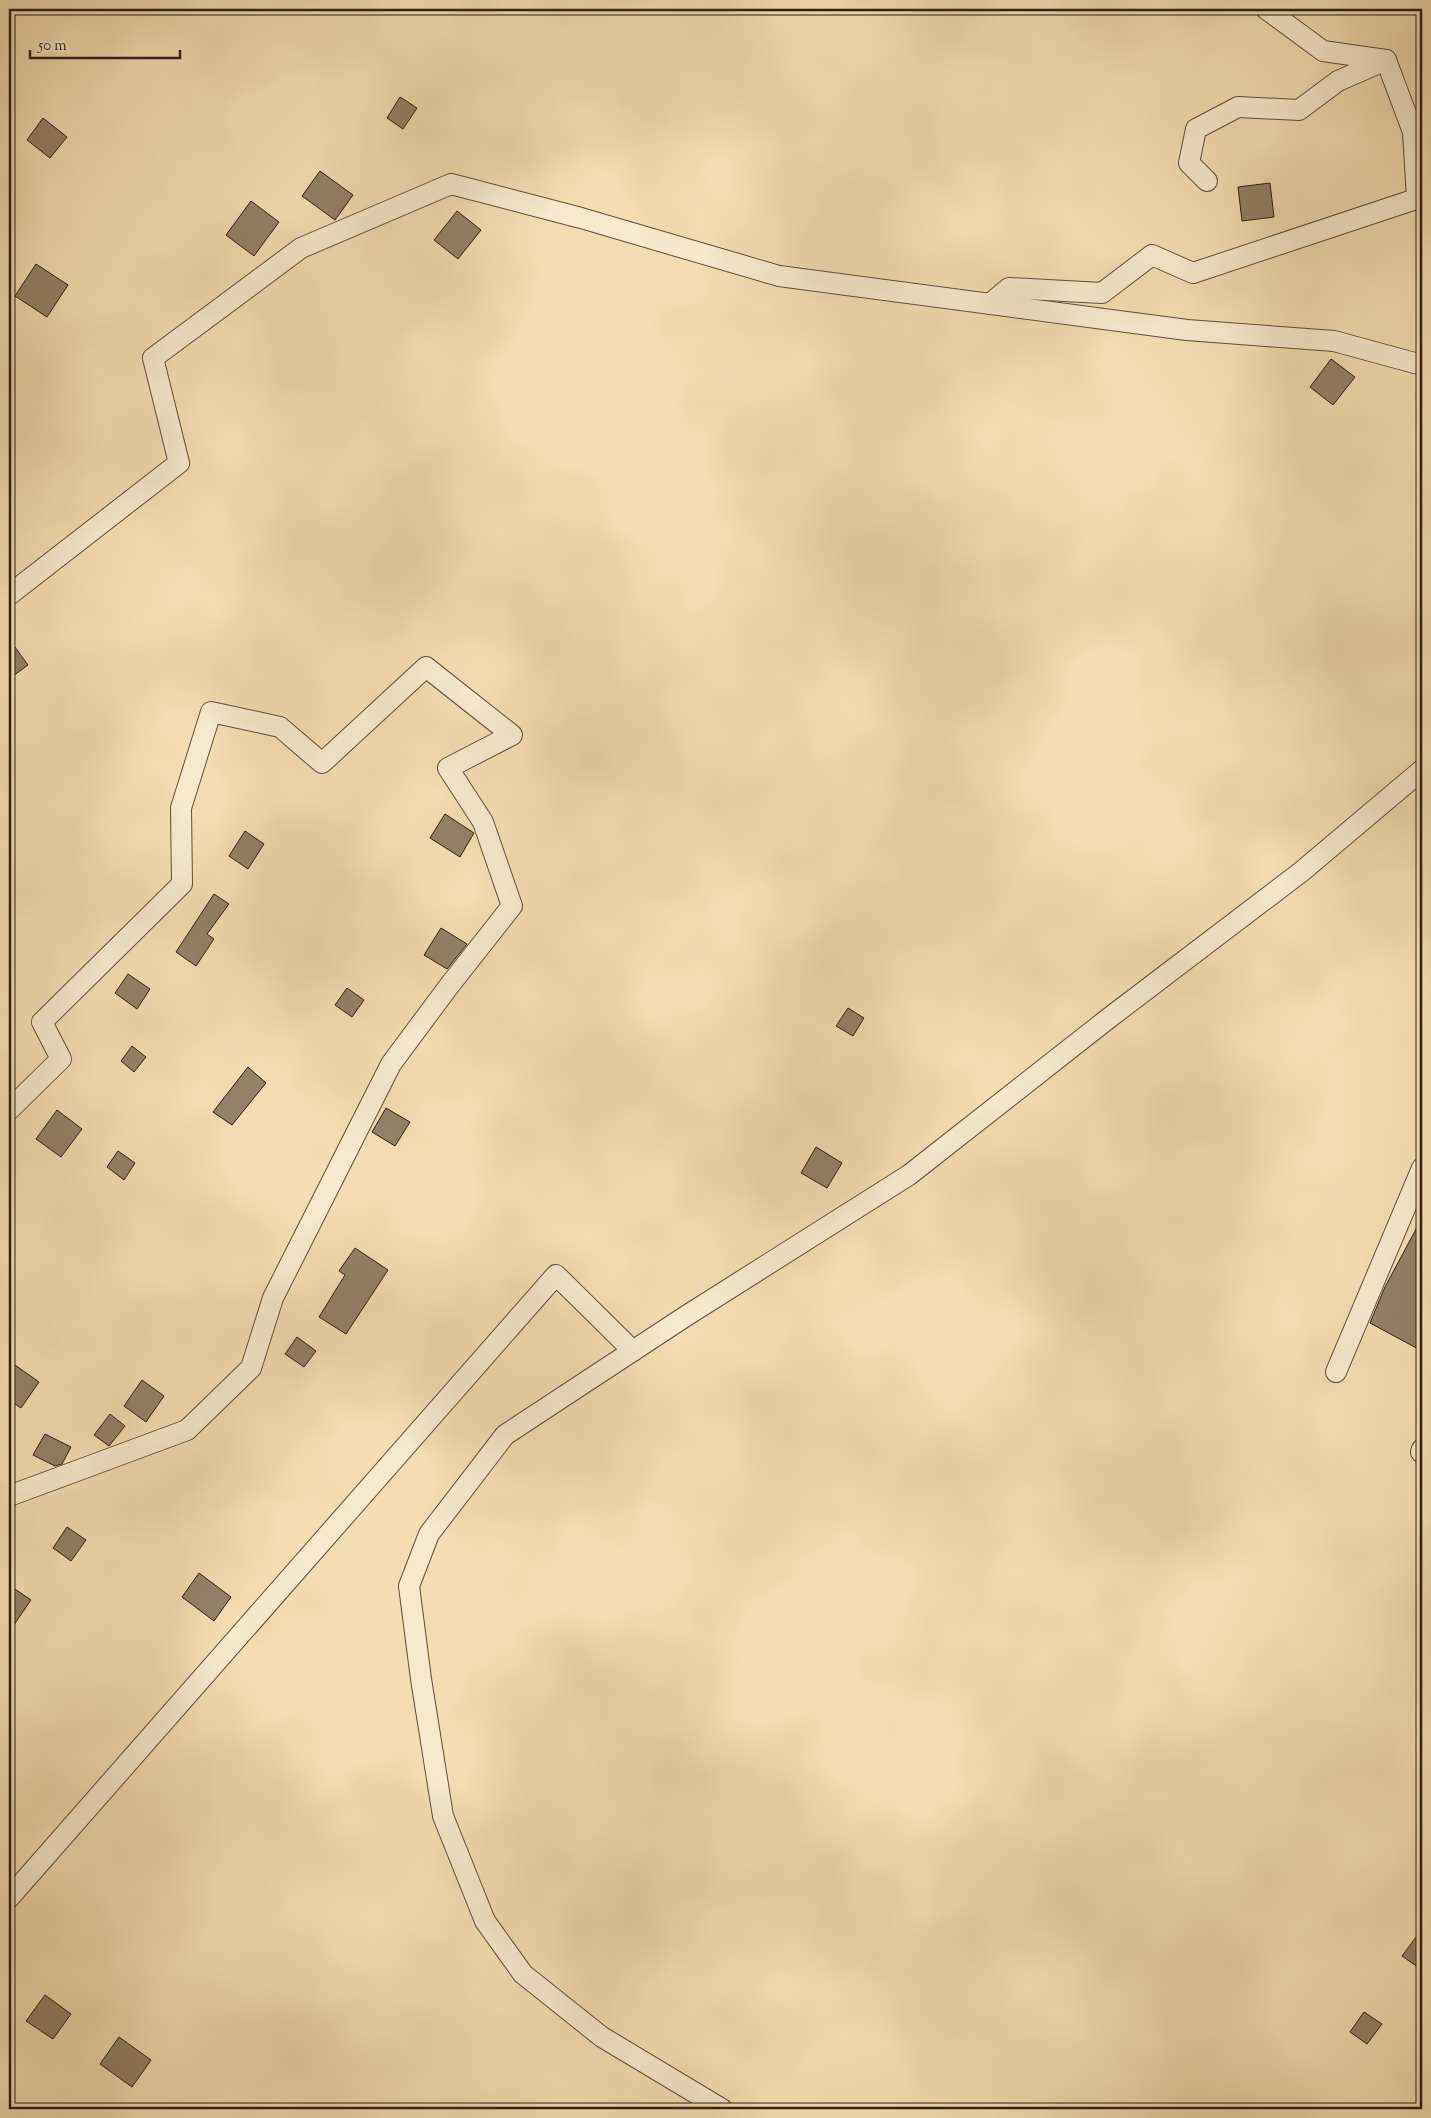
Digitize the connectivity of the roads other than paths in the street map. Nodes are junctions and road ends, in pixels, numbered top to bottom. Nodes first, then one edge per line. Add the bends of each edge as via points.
1 (1266, 9) edge
2 (1386, 60) junction
3 (1207, 182) dead end
4 (1420, 197) edge
5 (990, 304) junction
6 (1422, 365) edge
7 (9, 595) edge
8 (1422, 770) edge
9 (9, 1110) edge
10 (1422, 1168) edge
11 (633, 1351) junction
12 (1336, 1372) dead end
13 (9, 1496) edge
14 (9, 1898) edge
15 (722, 2109) edge

1 - 2 street via 1323,50
2 - 3 street via 1338,81 1299,110 1238,106 1196,129 1189,162
2 - 4 street via 1413,132
4 - 5 street via 1193,273 1152,255 1102,293 1009,288
5 - 6 street via 1187,330 1334,342
5 - 7 street via 780,276 450,184 301,248 153,358 179,463
8 - 11 street via 1301,872 909,1175
9 - 13 street via 61,1058 42,1022 182,884 181,808 212,712 280,726 322,763 426,667 512,735 448,768 483,822 512,906 392,1064 273,1298 251,1368 187,1430
10 - 12 street
11 - 14 street via 556,1275
11 - 15 street via 505,1435 429,1534 409,1586 443,1816 485,1921 523,1974 602,2037

